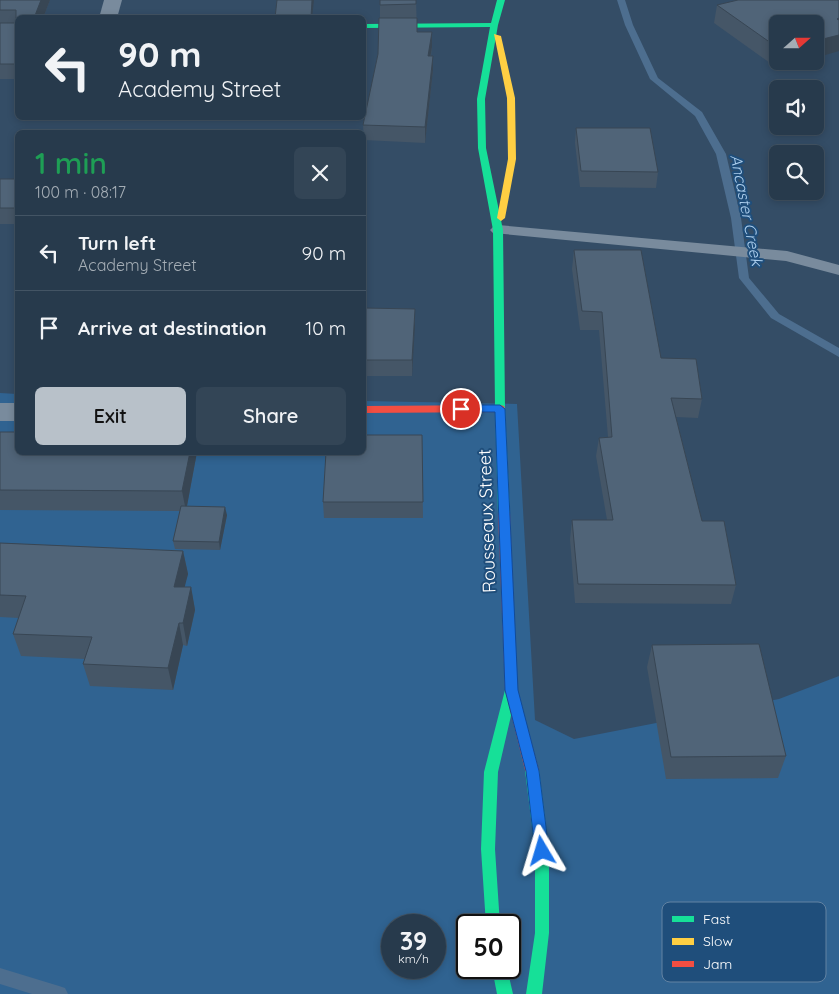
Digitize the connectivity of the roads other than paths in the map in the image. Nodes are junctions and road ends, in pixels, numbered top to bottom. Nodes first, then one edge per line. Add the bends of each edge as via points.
1 (112, 0) edge
2 (501, 0) edge
3 (109, 15) edge
4 (494, 25) junction
5 (366, 26) edge
6 (498, 230) junction
7 (839, 270) edge
8 (500, 409) junction
9 (366, 410) edge
10 (0, 412) edge
11 (15, 412) edge
12 (511, 690) junction
13 (492, 914) edge
14 (502, 979) edge
15 (505, 994) edge
16 (534, 994) edge

1 - 3 street
2 - 4 main road, Rousseaux Street
4 - 5 main road
4 - 6 main road, Rousseaux Street via 481,99 482,148
4 - 6 main road, Rousseaux Street via 511,98 512,158
6 - 7 lane via 787,256
6 - 8 main road, Rousseaux Street
8 - 9 main road
8 - 12 main road, Rousseaux Street
10 - 11 street
12 - 13 main road, Rousseaux Street via 491,772 488,849
12 - 16 main road, Rousseaux Street via 532,771 542,851 542,933
14 - 15 main road

